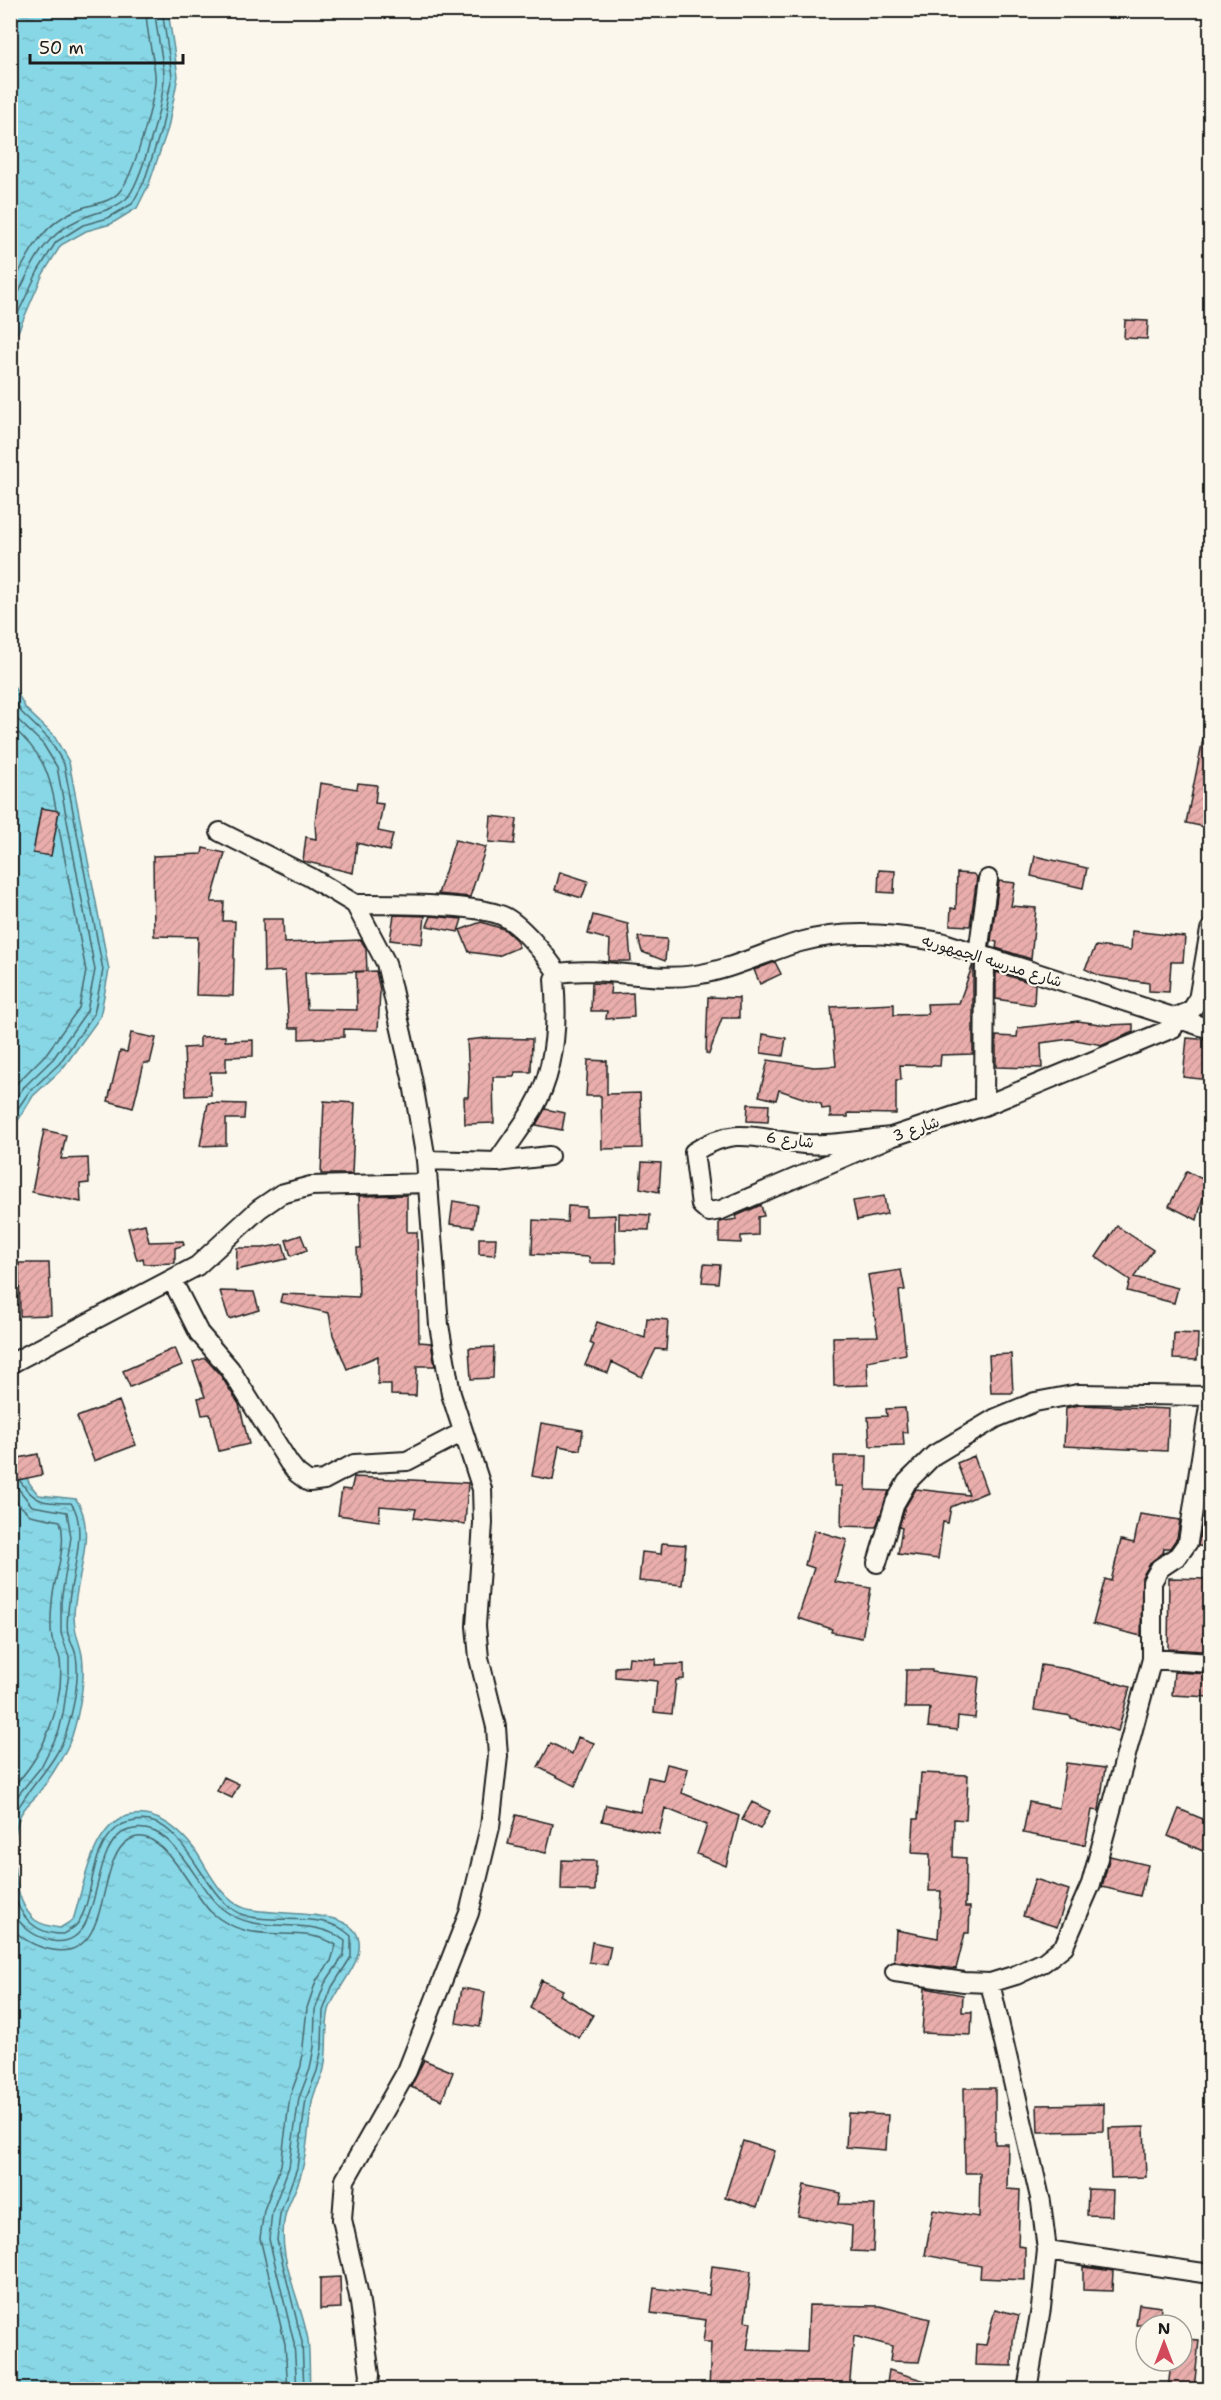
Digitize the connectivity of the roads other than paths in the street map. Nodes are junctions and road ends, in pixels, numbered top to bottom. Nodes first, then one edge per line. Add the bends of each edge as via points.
1 (220, 832) dead end
2 (988, 879) dead end
3 (354, 904) junction
4 (1210, 930) edge
5 (982, 955) junction
6 (558, 972) junction
7 (1176, 1017) junction
8 (1210, 1029) edge
9 (984, 1106) junction
10 (891, 1137) junction
11 (694, 1152) joint
12 (549, 1156) dead end
13 (426, 1160) junction
14 (497, 1162) junction
15 (428, 1183) junction
16 (172, 1280) junction
17 (10, 1364) edge
18 (1210, 1398) edge
19 (463, 1432) junction
20 (877, 1563) dead end
21 (1152, 1659) junction
22 (1210, 1663) edge
23 (895, 1972) dead end
24 (990, 1983) junction
25 (1047, 2250) junction
26 (1210, 2274) edge
27 (1032, 2389) edge
28 (368, 2390) edge

1 - 3 street
2 - 5 street
3 - 6 street via 454,909 504,917 541,949
3 - 13 street via 386,963
4 - 7 street via 1198,1000 1191,1011
5 - 6 street, شارع مدرسه الجمهوريه via 941,942 895,934 848,934 802,941 728,968 696,975 664,978 614,972
5 - 7 street, شارع مدرسه الجمهوريه
5 - 9 street
6 - 14 street via 554,979 555,1037 548,1070 534,1107
7 - 8 street, شارع مدرسه الجمهوريه
7 - 9 street, شارع 3 via 1173,1028
9 - 10 street, شارع 3
10 - 11 street, شارع 6 via 805,1144 746,1134 718,1139
10 - 11 street, شارع 3 via 714,1212 701,1205
12 - 14 street
13 - 14 street
13 - 15 street
15 - 16 street via 294,1189 271,1200 197,1266
15 - 19 street via 439,1325 451,1394
16 - 17 street
16 - 19 street via 199,1333 230,1369 289,1463 309,1482 324,1480 354,1464 407,1461
18 - 20 street via 1077,1394 1035,1402 996,1418 934,1455 907,1482 895,1503
18 - 21 street via 1188,1542 1178,1556 1160,1568 1152,1582
19 - 28 street via 482,1489 476,1626 478,1658 496,1727 498,1756 490,1827 469,1913 408,2072 345,2180 342,2219 365,2341
21 - 22 street
21 - 24 street via 1091,1884 1064,1946 1044,1962
23 - 24 street
24 - 25 street via 1039,2193
25 - 26 street
25 - 27 street

